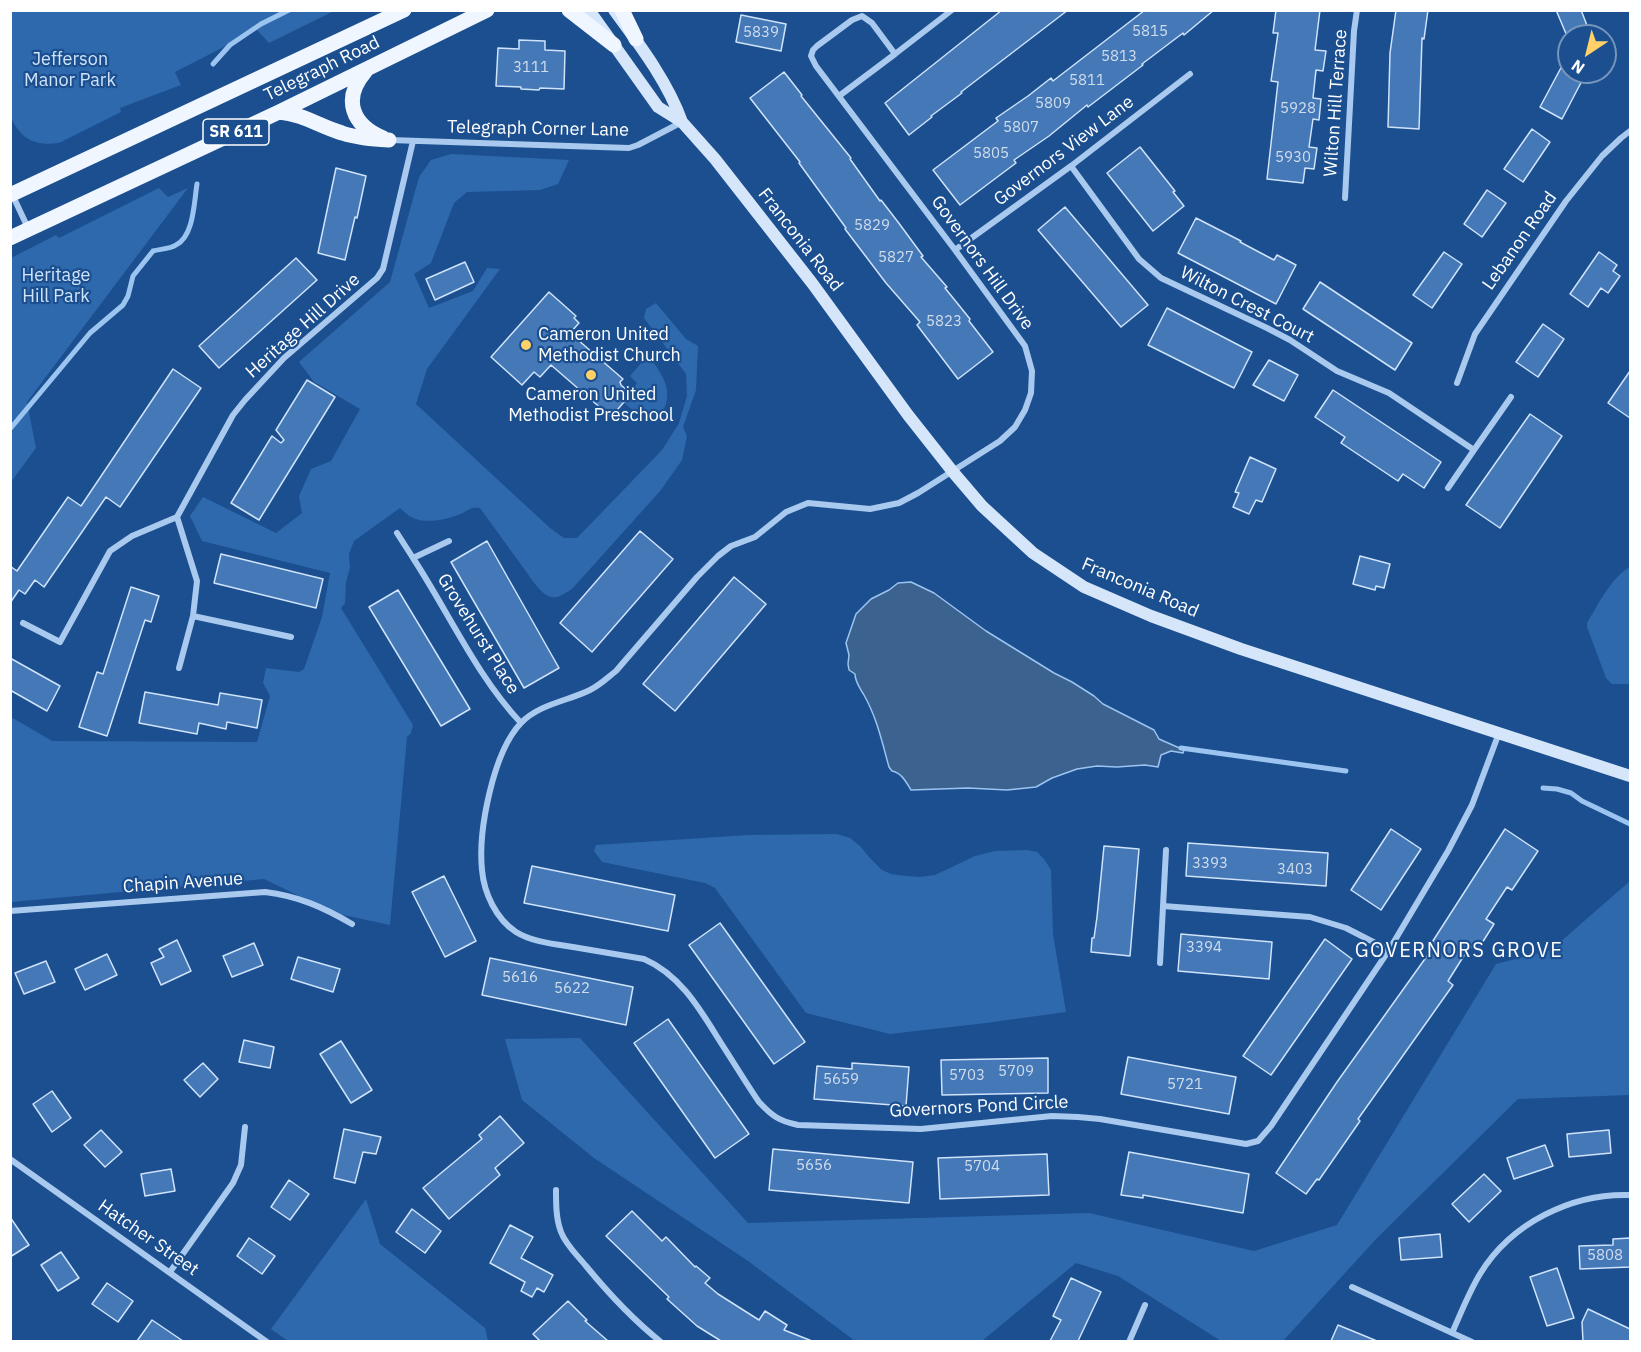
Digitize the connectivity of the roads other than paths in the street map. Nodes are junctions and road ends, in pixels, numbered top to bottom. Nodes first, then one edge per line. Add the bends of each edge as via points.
1 (404, 10) edge
2 (487, 10) edge
3 (501, 10) edge
4 (569, 10) edge
5 (589, 10) edge
6 (614, 10) edge
7 (622, 10) edge
8 (952, 10) edge
9 (1357, 10) edge
10 (442, 32) junction
11 (636, 39) junction
12 (614, 45) junction
13 (895, 54) junction
14 (368, 69) junction
15 (1190, 74) dead end
16 (838, 96) junction
17 (279, 112) junction
18 (682, 122) junction
19 (1630, 131) edge
20 (389, 140) junction
21 (413, 141) junction
22 (1071, 166) junction
23 (11, 194) edge
24 (1345, 198) dead end
25 (29, 229) junction
26 (10, 238) edge
27 (956, 250) junction
28 (1457, 383) dead end
29 (1511, 397) dead end
30 (1474, 450) junction
31 (953, 472) junction
32 (1448, 488) dead end
33 (177, 517) junction
34 (397, 533) dead end
35 (449, 541) dead end
36 (413, 558) junction
37 (193, 616) junction
38 (23, 623) dead end
39 (291, 637) dead end
40 (179, 668) dead end
41 (521, 723) junction
42 (1500, 733) junction
43 (1630, 776) edge
44 (1166, 850) dead end
45 (1163, 906) junction
46 (10, 911) edge
47 (352, 924) dead end
48 (1389, 950) junction
49 (1160, 963) dead end
50 (245, 1127) dead end
51 (10, 1159) edge
52 (556, 1190) dead end
53 (1630, 1195) edge
54 (170, 1272) junction
55 (1352, 1287) dead end
56 (1145, 1305) dead end
57 (1452, 1332) junction
58 (267, 1341) edge
59 (661, 1341) edge
60 (1129, 1341) edge
61 (1472, 1341) edge

1 - 23 main road, Telegraph Road / SR 611
2 - 10 main road, Telegraph Road / SR 611
3 - 10 main road
4 - 12 main road
5 - 12 main road, Franconia Road
6 - 11 main road, Franconia Road
7 - 11 main road
8 - 13 street
9 - 24 street, Wilton Hill Terrace
10 - 14 main road, Telegraph Road / SR 611
11 - 18 main road, Franconia Road via 675,102
12 - 18 main road, Franconia Road via 658,107
13 - 16 street
13 - 16 street, Governors Hill Drive via 866,17 843,26 811,54
14 - 17 main road, Telegraph Road / SR 611
14 - 20 main road via 354,91 356,116 374,134
15 - 22 street, Governors View Lane
16 - 27 street, Governors Hill Drive
17 - 20 main road via 303,116 345,134
17 - 25 main road, Telegraph Road / SR 611
18 - 21 street, Telegraph Corner Lane via 629,148
18 - 31 main road, Franconia Road via 812,283
19 - 28 street, Lebanon Road via 1602,156 1566,201 1475,334
20 - 21 street, Telegraph Corner Lane
21 - 33 street, Heritage Hill Drive via 377,278 284,358 245,400
22 - 27 street, Governors View Lane
22 - 30 street, Wilton Crest Court via 1139,259 1161,278 1274,332 1337,371 1389,393
23 - 25 street
25 - 26 main road, Telegraph Road / SR 611
27 - 31 street, Governors Hill Drive via 1025,346 1032,371 1031,393 1015,427
29 - 30 street
30 - 32 street
31 - 41 street, Governors Pond Circle via 898,503 870,509 807,503 786,512 755,537 718,556 616,671 589,690
31 - 42 main road, Franconia Road via 1027,548 1084,587 1241,649
33 - 37 street via 198,581
33 - 38 street via 132,536 110,551 60,642
34 - 36 street, Grovehurst Place
35 - 36 street, Grovehurst Place
36 - 41 street, Grovehurst Place via 480,671
37 - 39 street
37 - 40 street
41 - 48 street, Governors Pond Circle via 500,758 487,803 482,847 486,893 501,920 517,933 538,941 656,964 696,1003 759,1102 783,1122 921,1129 1078,1117 1230,1143 1258,1141
42 - 43 main road, Franconia Road
42 - 48 street, Governors Pond Circle via 1461,827
44 - 45 street
45 - 48 street via 1310,917 1346,928
45 - 49 street
46 - 47 street, Chapin Avenue via 265,892 309,902
50 - 54 street via 241,1165 233,1183
51 - 54 street, Hatcher Street
52 - 59 street via 558,1220 567,1243 611,1297
53 - 57 street via 1582,1200 1521,1229 1480,1274
54 - 58 street, Hatcher Street
55 - 57 street
56 - 60 street
57 - 61 street

